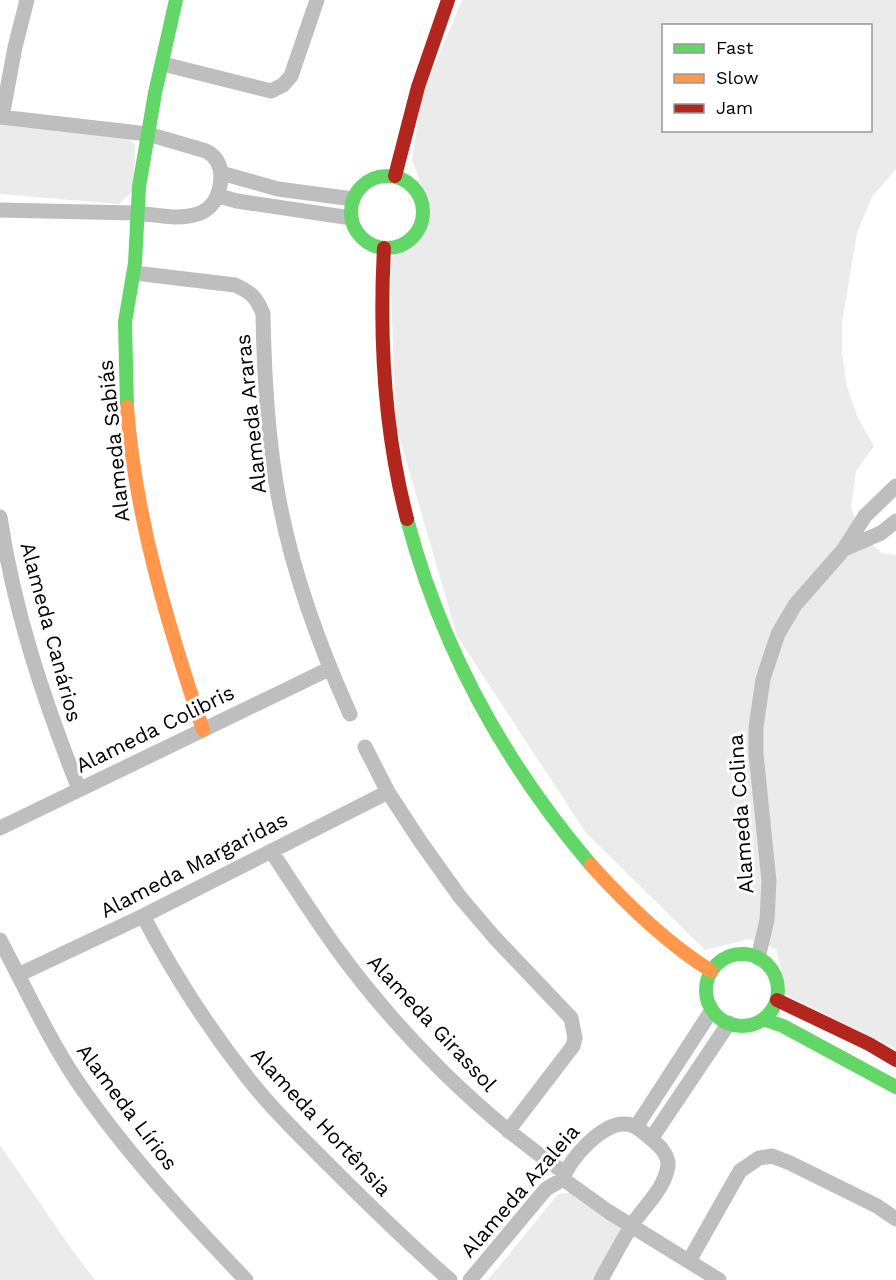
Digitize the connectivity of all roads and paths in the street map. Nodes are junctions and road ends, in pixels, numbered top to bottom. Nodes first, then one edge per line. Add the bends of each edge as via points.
1 (27, 0) edge
2 (176, 0) edge
3 (317, 0) edge
4 (448, 0) edge
5 (163, 64) junction
6 (1, 117) edge
7 (148, 134) junction
8 (221, 173) junction
9 (395, 176) junction
10 (278, 189) junction
11 (219, 196) junction
12 (353, 199) junction
13 (276, 208) junction
14 (0, 210) edge
15 (138, 213) junction
16 (351, 218) junction
17 (384, 248) junction
18 (135, 273) junction
19 (896, 486) edge
20 (876, 505) junction
21 (0, 517) edge
22 (894, 522) edge
23 (844, 549) junction
24 (329, 669) junction
25 (350, 714) dead end
26 (203, 730) junction
27 (366, 747) dead end
28 (78, 789) junction
29 (388, 792) junction
30 (0, 828) edge
31 (271, 850) junction
32 (143, 916) junction
33 (0, 940) edge
34 (758, 958) junction
35 (711, 971) junction
36 (18, 975) junction
37 (777, 999) junction
38 (712, 1010) junction
39 (763, 1018) junction
40 (729, 1023) junction
41 (896, 1060) edge
42 (667, 1082) junction
43 (896, 1087) edge
44 (682, 1092) junction
45 (636, 1127) junction
46 (508, 1131) junction
47 (651, 1138) junction
48 (564, 1176) junction
49 (896, 1219) edge
50 (631, 1226) junction
51 (689, 1261) junction
52 (246, 1280) edge
53 (450, 1280) edge
54 (470, 1280) edge
55 (601, 1280) edge
56 (719, 1280) edge

1 - 6 street
2 - 5 street, Alameda Sabiás
3 - 5 street via 291,76 271,91
4 - 9 street via 436,29
5 - 7 street, Alameda Sabiás
6 - 7 street
7 - 8 street via 214,155
7 - 15 street, Alameda Sabiás
8 - 10 street
8 - 11 street
9 - 12 street via 370,180
9 - 17 street via 417,191 423,217 410,240
10 - 12 street
10 - 13 street
11 - 13 street
11 - 15 street via 195,215 174,218
12 - 16 street
13 - 16 street
14 - 15 street
15 - 18 street, Alameda Sabiás
16 - 17 street via 363,238
17 - 35 street via 381,344 389,433 411,536 455,658 501,746 557,826 636,912 688,958
18 - 24 street, Alameda Araras via 235,285 258,300 277,486 302,591
18 - 26 street, Alameda Sabiás via 125,347 137,485 175,650
19 - 20 street, Alameda Colina
20 - 22 street
20 - 23 street, Alameda Colina
21 - 28 street, Alameda Canários via 39,684
22 - 23 street via 873,537
23 - 34 street, Alameda Colina via 795,605 778,634 763,679 756,754 769,881
24 - 25 street, Alameda Araras
24 - 26 street, Alameda Colibris
26 - 28 street, Alameda Colibris
27 - 29 street
28 - 30 street, Alameda Colibris
29 - 31 street, Alameda Margaridas
29 - 46 street via 460,897 571,1018 573,1046
31 - 32 street, Alameda Margaridas
31 - 46 street, Alameda Girassol via 366,986 406,1032
32 - 36 street, Alameda Margaridas
32 - 53 street, Alameda Hortênsia via 197,1009 248,1077 296,1133
33 - 36 street, Alameda Lírios
34 - 35 street via 737,954
34 - 37 street via 773,971
35 - 38 street via 706,991
36 - 52 street, Alameda Lírios via 76,1080 164,1192
37 - 39 street
37 - 41 street
38 - 40 street
38 - 42 street
39 - 40 street via 753,1024
39 - 43 street
40 - 44 street
42 - 44 street
42 - 45 street
44 - 47 street
45 - 47 street
45 - 48 street, Alameda Azaleia via 611,1126 596,1135
46 - 48 street, Alameda Girassol
47 - 50 street via 669,1163 658,1190
48 - 50 street, Alameda Girassol
48 - 54 street, Alameda Azaleia via 546,1189
49 - 51 street via 790,1163 772,1156 759,1158 740,1171
50 - 51 street, Alameda Girassol
50 - 55 street
51 - 56 street, Alameda Girassol

